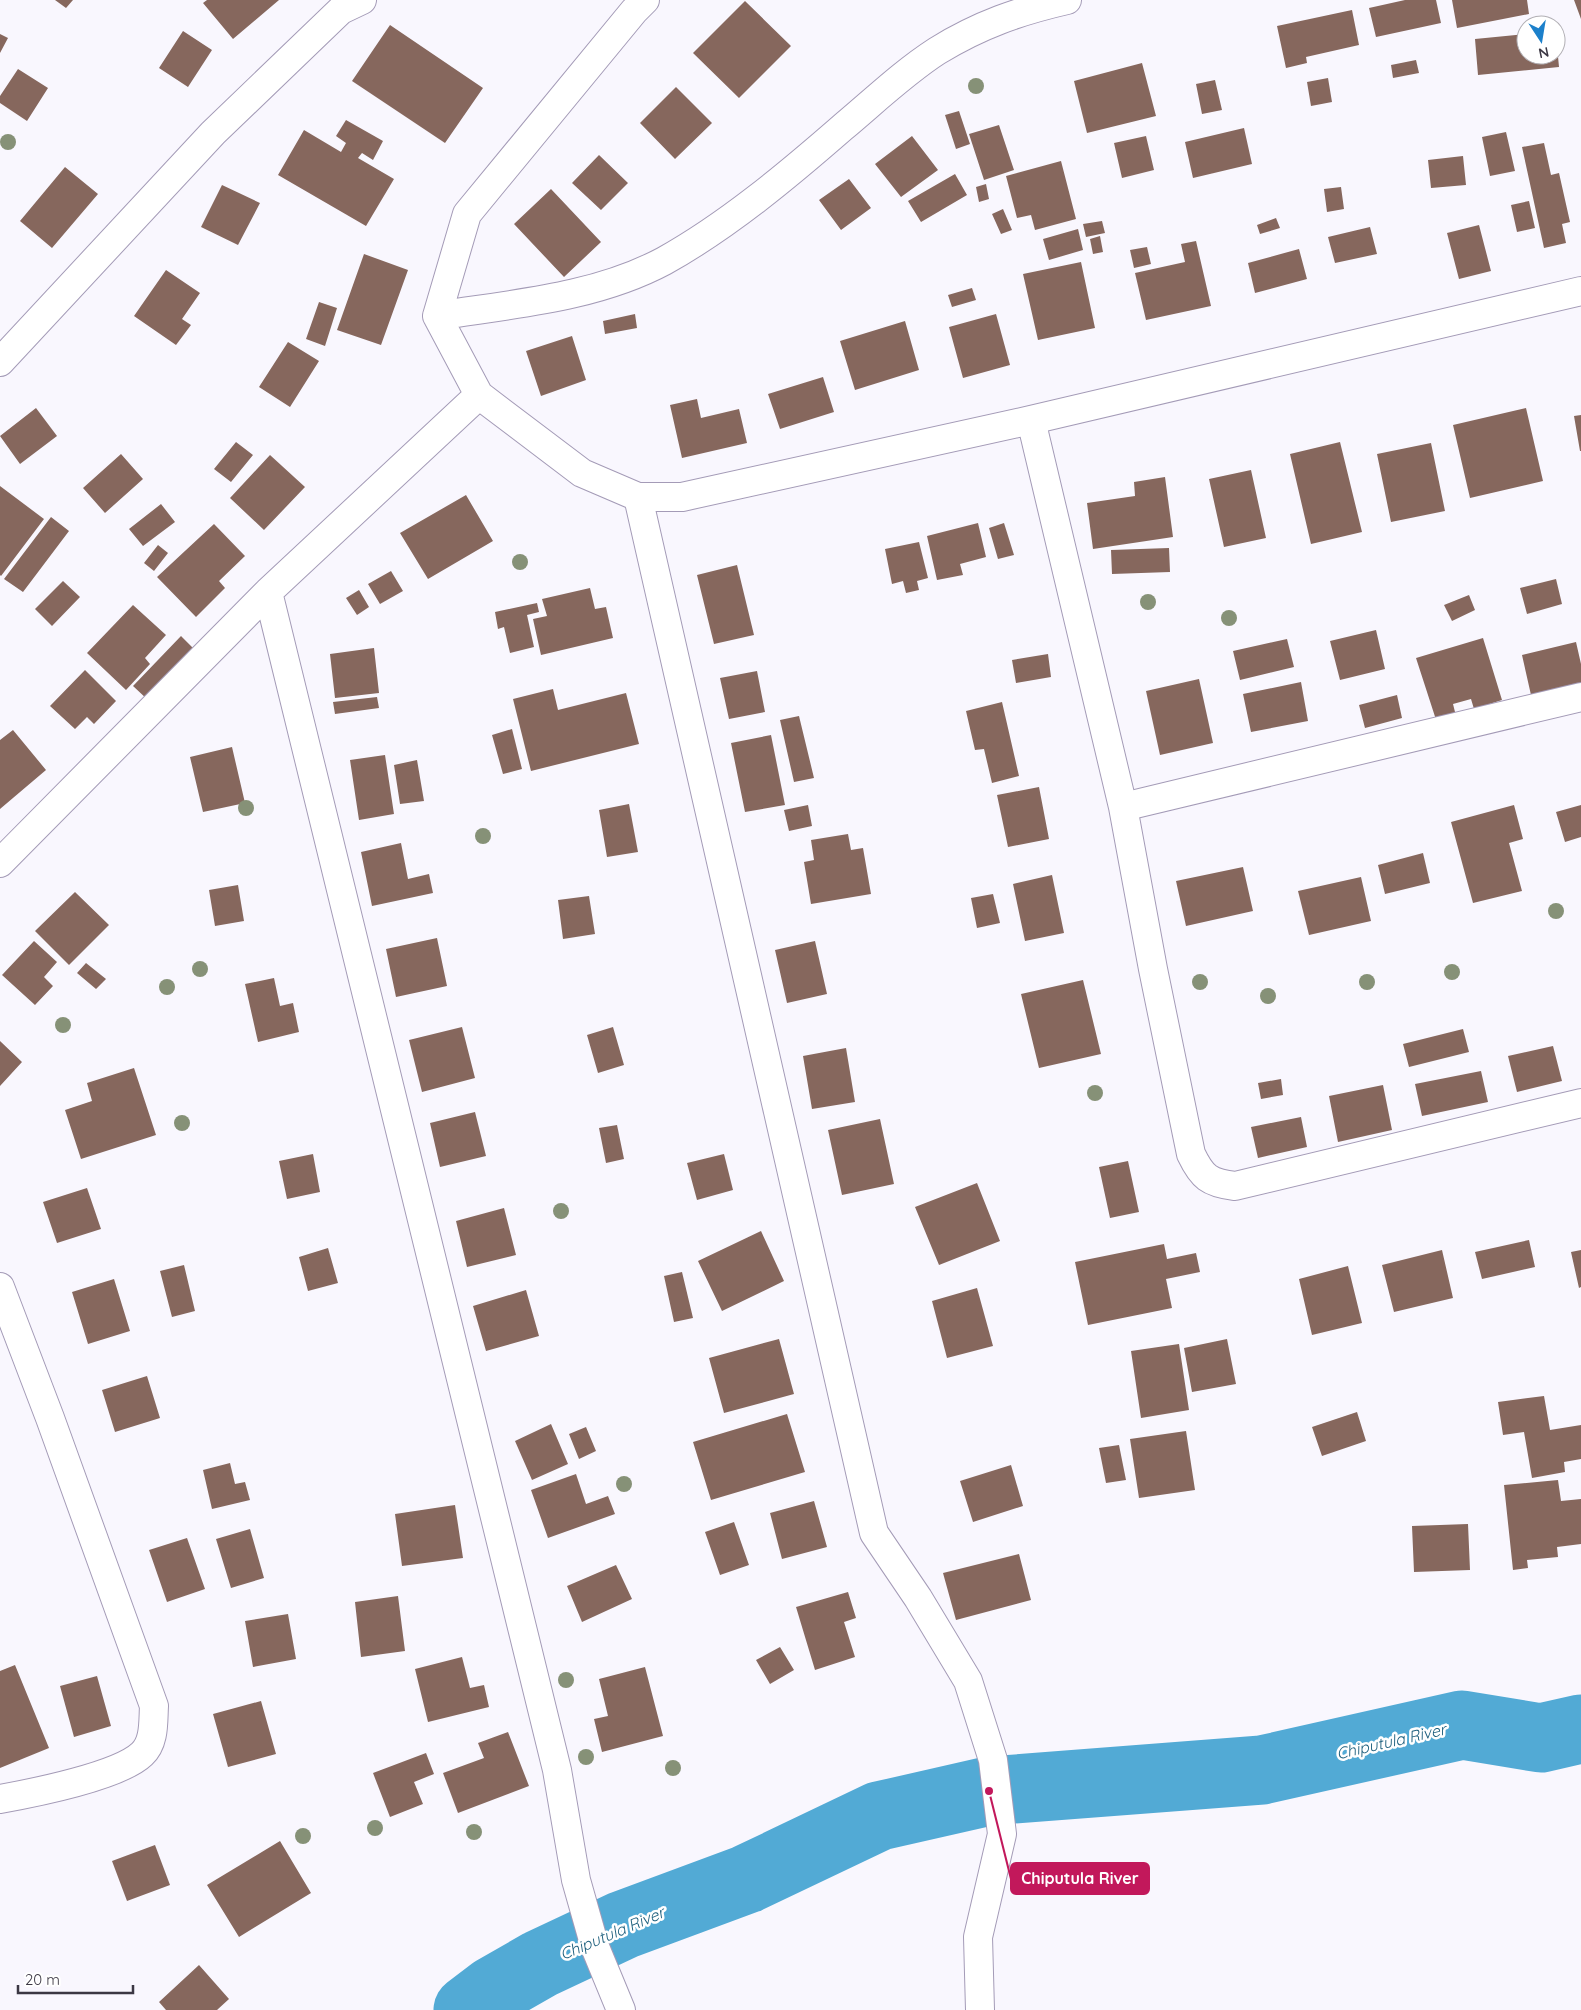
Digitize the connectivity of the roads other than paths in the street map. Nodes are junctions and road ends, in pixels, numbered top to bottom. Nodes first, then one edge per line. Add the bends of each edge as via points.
1 (362, 0) edge
2 (1067, 0) edge
3 (633, 4) edge
4 (1581, 291) edge
5 (437, 316) junction
6 (0, 362) edge
7 (479, 395) junction
8 (1031, 420) junction
9 (638, 497) junction
10 (268, 592) junction
11 (1581, 697) edge
12 (1123, 808) junction
13 (0, 863) edge
14 (1581, 1103) edge
15 (0, 1287) edge
16 (0, 1799) edge
17 (621, 2010) edge
18 (980, 2010) edge

1 - 6 street via 341,10 213,133
2 - 5 street via 1016,12 936,52 792,171 663,261 581,292
3 - 5 street via 467,214
4 - 8 street
5 - 7 street
7 - 9 street via 582,474
7 - 10 street
8 - 9 street via 682,497
8 - 12 street
9 - 18 street via 874,1533 968,1681 993,1760 1002,1834 978,1937
10 - 13 street
10 - 17 street via 558,1770 576,1880 595,1947
11 - 12 street
12 - 14 street via 1191,1154 1200,1173 1218,1184 1235,1186
15 - 16 street via 154,1706 153,1735 143,1753 108,1772

